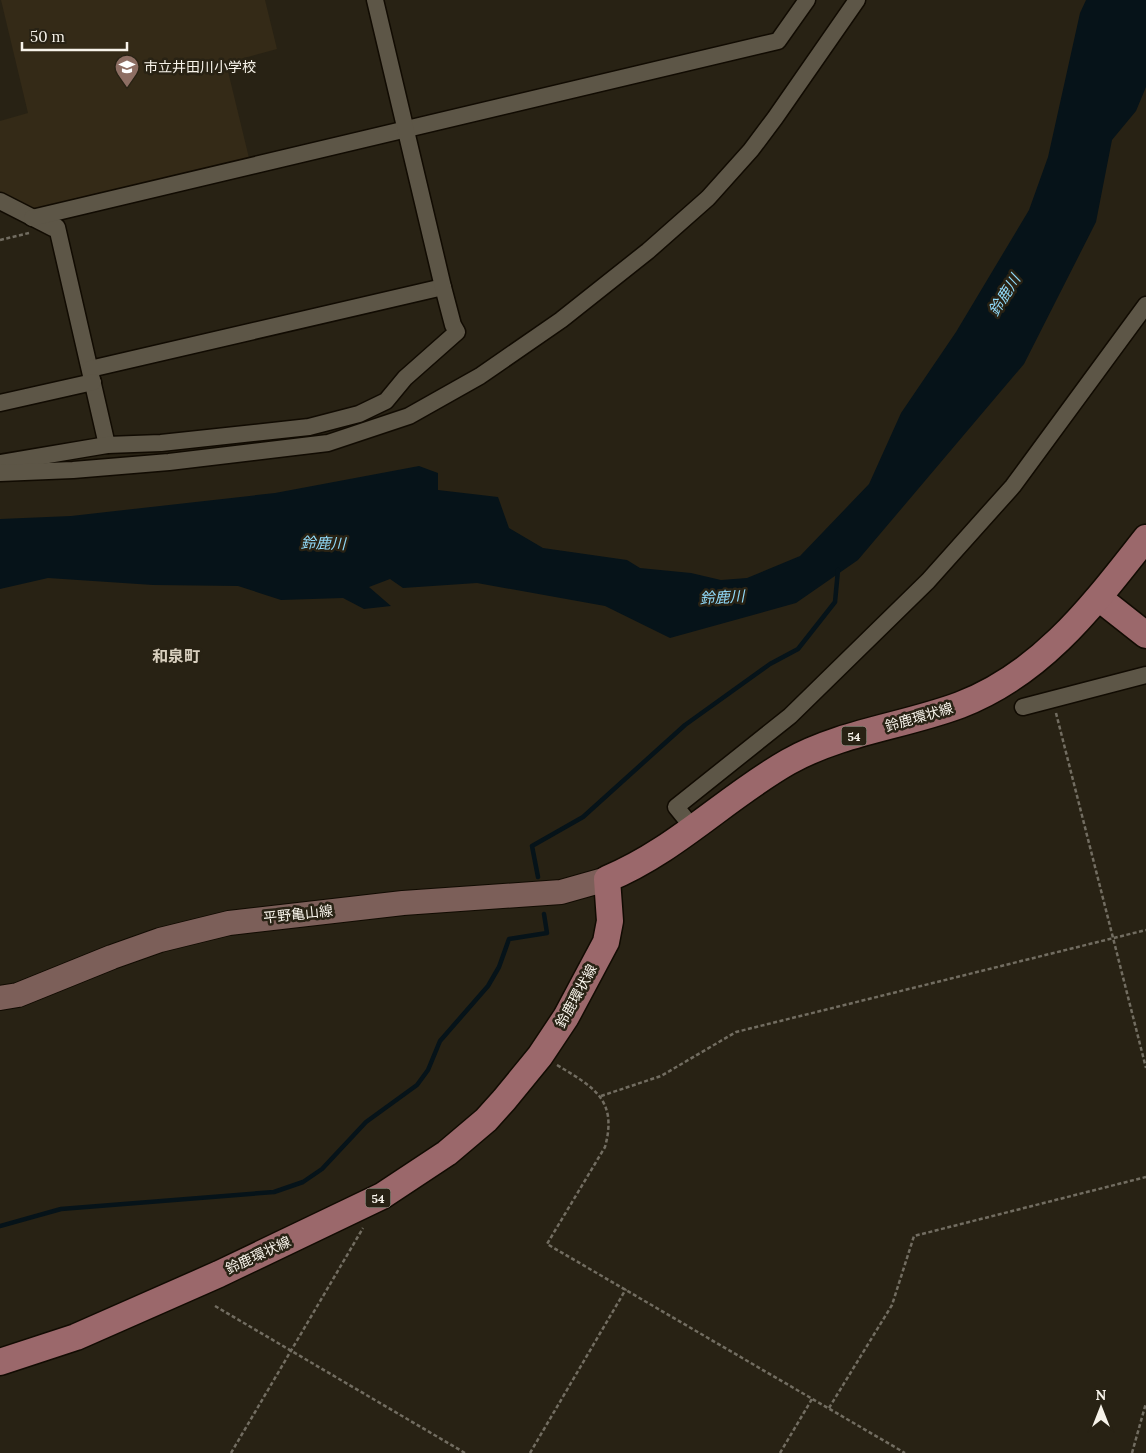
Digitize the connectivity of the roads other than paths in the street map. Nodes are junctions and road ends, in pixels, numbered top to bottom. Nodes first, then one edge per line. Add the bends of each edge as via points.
1 (375, 0) edge
2 (806, 0) edge
3 (857, 0) edge
4 (406, 130) junction
5 (0, 201) edge
6 (32, 218) junction
7 (443, 287) junction
8 (1146, 305) edge
9 (91, 375) junction
10 (0, 403) edge
11 (107, 445) junction
12 (0, 463) edge
13 (0, 473) edge
14 (1146, 538) edge
15 (1098, 598) junction
16 (1146, 635) edge
17 (1146, 675) edge
18 (1022, 707) dead end
19 (693, 828) junction
20 (607, 879) junction
21 (0, 998) edge
22 (0, 1362) edge

1 - 4 street
2 - 4 street via 778,41
3 - 13 street via 751,150 708,198 562,320 480,376 408,416 328,444 73,470
4 - 6 street
4 - 7 street
5 - 6 street
6 - 9 street via 57,227
7 - 9 street
7 - 11 street via 457,332 406,378 386,401 359,414 309,427
8 - 19 street via 1013,486 928,581 790,716 676,807
9 - 10 street
9 - 11 street
11 - 12 street
14 - 15 main road, 鈴鹿環状線 / 54
15 - 16 main road
15 - 19 main road, 鈴鹿環状線 / 54 via 1050,650 1002,686 959,705 869,731 796,758 732,798
17 - 18 street
19 - 20 main road, 鈴鹿環状線 / 54 via 646,861
20 - 21 main road, 平野亀山線 via 560,892 403,903 229,923 170,937 18,995
20 - 22 main road, 鈴鹿環状線 / 54 via 610,921 606,942 566,1017 540,1056 486,1120 448,1153 406,1182 357,1208 100,1327 52,1347

